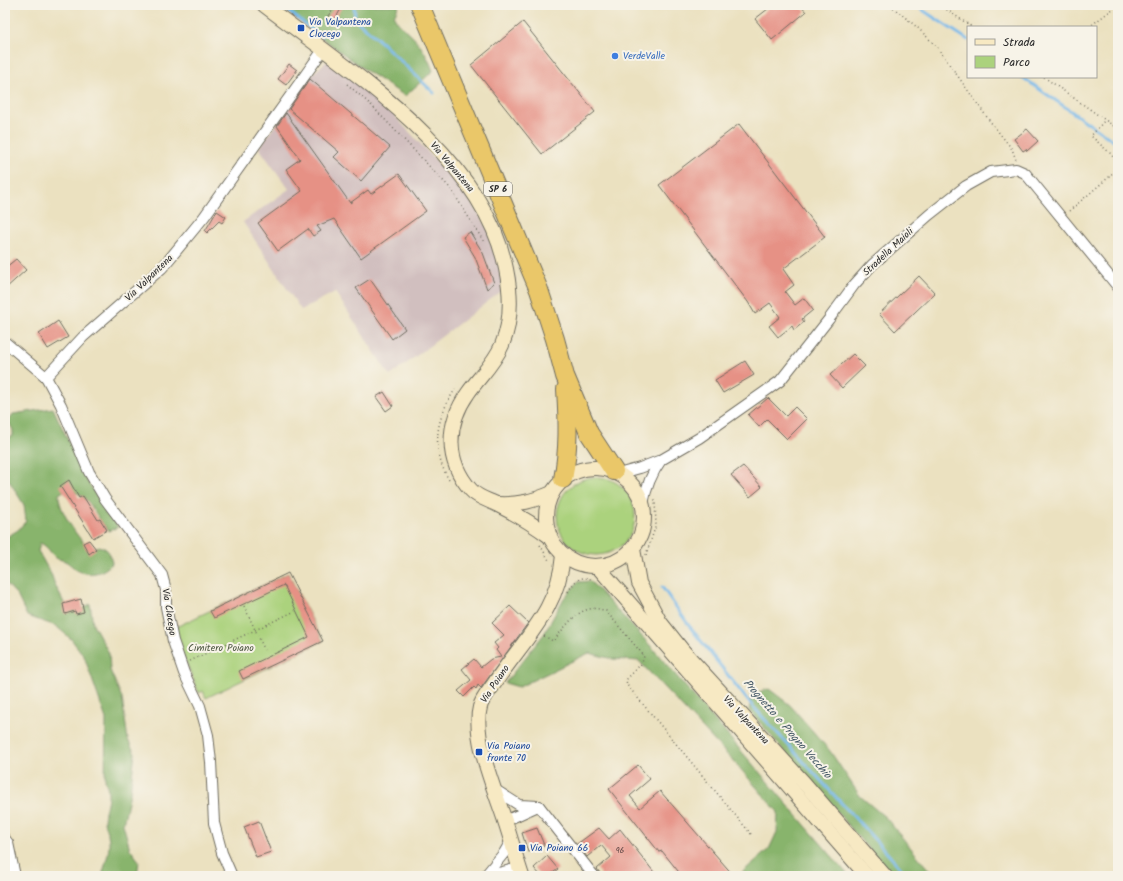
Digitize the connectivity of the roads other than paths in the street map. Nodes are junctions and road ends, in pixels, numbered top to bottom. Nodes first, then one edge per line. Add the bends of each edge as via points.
1 (264, 5) edge
2 (420, 5) edge
3 (323, 50) junction
4 (1118, 287) edge
5 (5, 342) edge
6 (565, 376) junction
7 (46, 377) junction
8 (661, 460) junction
9 (616, 473) junction
10 (558, 486) junction
11 (497, 504) junction
12 (643, 504) junction
13 (543, 539) junction
14 (633, 549) junction
15 (563, 555) junction
16 (591, 566) junction
17 (556, 590) junction
18 (494, 789) junction
19 (539, 806) junction
20 (505, 821) junction
21 (5, 839) edge
22 (511, 841) junction
23 (521, 872) edge
24 (16, 876) edge
25 (232, 876) edge
26 (486, 876) edge
27 (594, 876) edge
28 (867, 876) edge
29 (885, 876) edge

1 - 3 street, Via Valpantena
2 - 6 highway, SP 6 via 539,290
3 - 7 street, Via Valpantena via 204,217 162,268 83,337
3 - 11 street, Via Valpantena via 364,81 438,149 469,184 496,235 506,267 510,296 508,327 495,359 456,412 450,437 451,455 461,477 472,491
4 - 8 street, Stradella Maioli via 1028,176 1016,170 991,172 966,186 929,214 872,265 780,381 699,438
5 - 7 street, Via Clocego
6 - 9 highway, Via Valpantena via 590,433
6 - 10 highway, Via Valpantena via 567,457
7 - 25 street, Via Clocego via 61,405 89,472 105,499 162,575 173,641 184,673 200,706 208,735 214,823 222,854
8 - 9 street, Stradella Maioli
8 - 12 street, Stradella Maioli via 646,488
9 - 10 street, Via Valpantena via 599,468 587,468 574,473
9 - 12 street, Via Valpantena via 634,486
10 - 11 street, Via Valpantena via 534,501 517,505
10 - 13 street, Via Valpantena via 546,514
11 - 13 street, Via Valpantena via 534,525
12 - 14 street, Via Valpantena via 644,528
13 - 15 street, Via Valpantena
14 - 16 street, Via Valpantena via 611,564
14 - 29 street, Via Valpantena via 639,583 660,622 683,651
15 - 16 street, Via Valpantena via 573,562
15 - 17 street, Via Poiano via 562,571
16 - 17 street, Via Poiano via 568,576
16 - 28 street, Via Valpantena
17 - 18 street, Via Poiano via 534,631 480,705 479,726 485,760
18 - 19 street via 519,806
18 - 20 street, Via Poiano
19 - 20 street
19 - 27 street
20 - 22 street, Via Poiano
21 - 24 street via 8,842
22 - 23 street, Via Poiano
22 - 26 street
23 - 26 street

